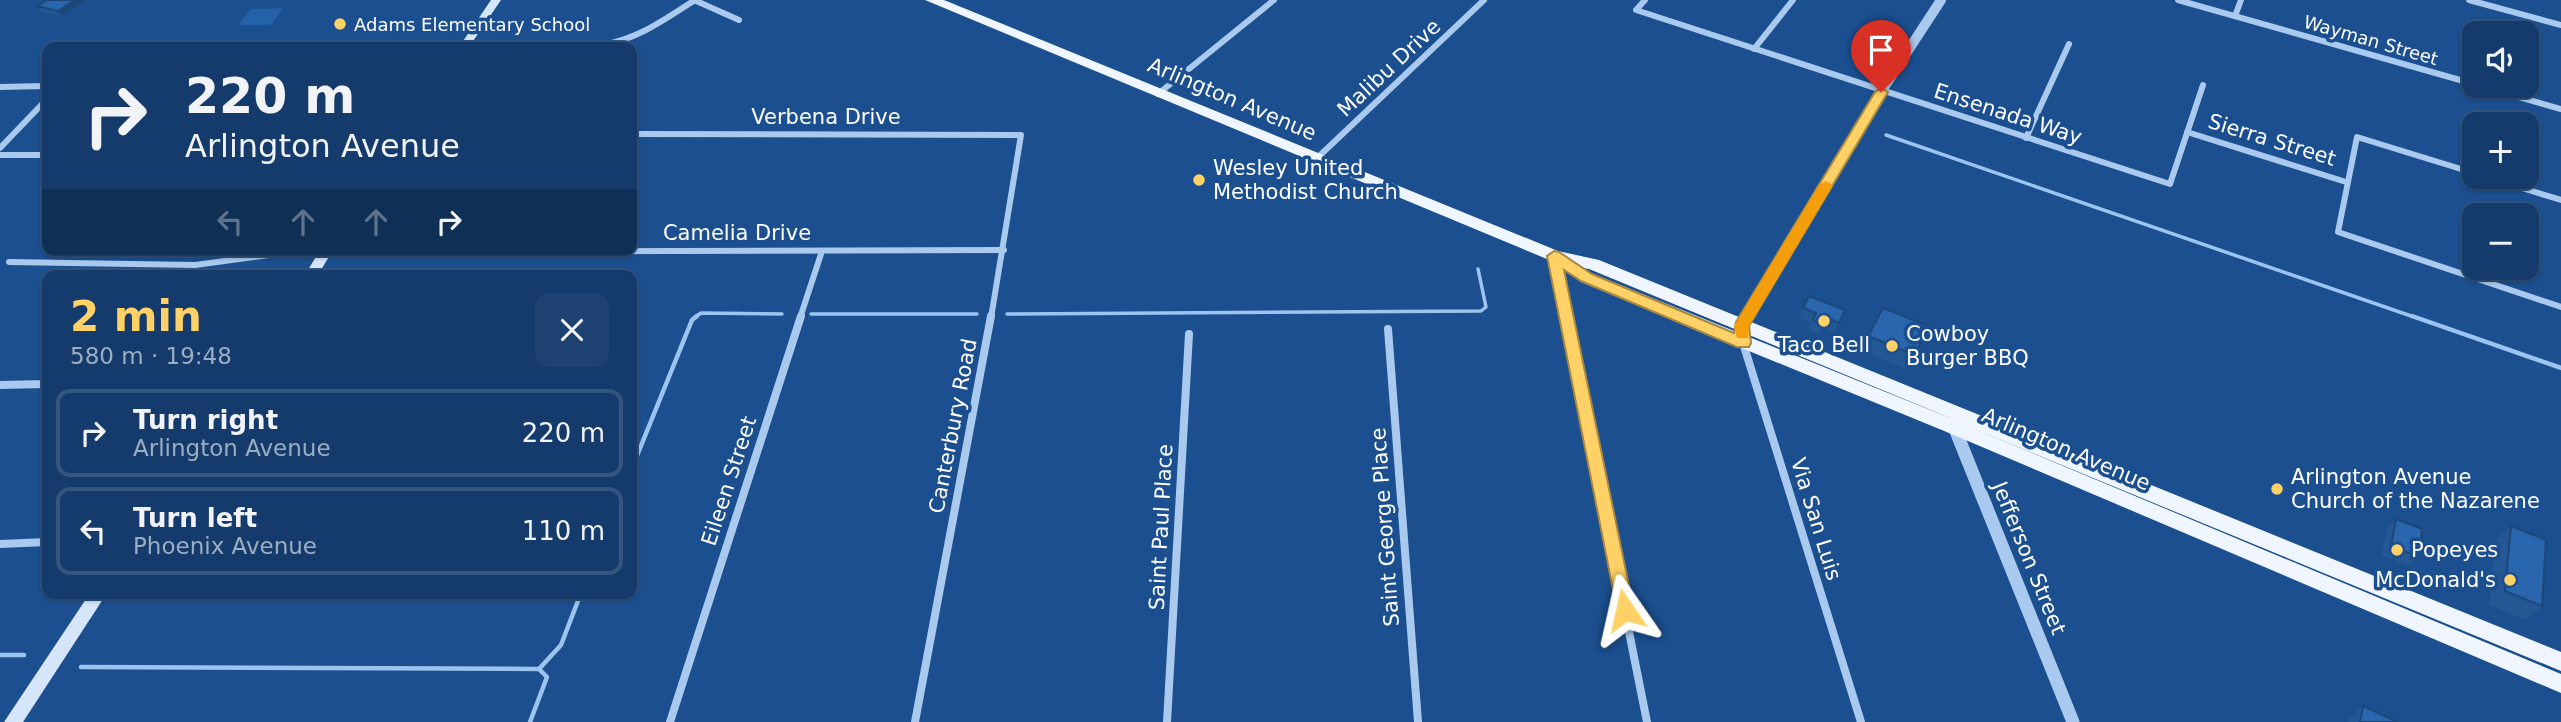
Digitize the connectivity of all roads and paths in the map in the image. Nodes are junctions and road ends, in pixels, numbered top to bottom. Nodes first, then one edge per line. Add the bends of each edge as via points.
1 (496, 0) edge
2 (694, 0) edge
3 (932, 0) edge
4 (1274, 0) edge
5 (1484, 0) edge
6 (1645, 0) edge
7 (1793, 0) edge
8 (1941, 0) edge
9 (2178, 0) edge
10 (2241, 0) edge
11 (2469, 0) edge
12 (2235, 16) junction
13 (739, 20) dead end
14 (2561, 24) edge
15 (468, 42) edge
16 (622, 42) edge
17 (2069, 44) dead end
18 (1754, 50) junction
19 (2462, 81) edge
20 (2203, 85) dead end
21 (42, 86) edge
22 (0, 87) edge
23 (1881, 92) junction
24 (1158, 94) junction
25 (2522, 98) edge
26 (42, 104) edge
27 (2561, 109) edge
28 (2187, 132) junction
29 (637, 134) edge
30 (1021, 135) joint
31 (2026, 138) junction
32 (0, 148) edge
33 (0, 155) edge
34 (42, 155) edge
35 (1315, 160) junction
36 (2462, 169) edge
37 (2346, 181) junction
38 (2525, 189) edge
39 (2561, 200) edge
40 (637, 250) edge
41 (822, 250) junction
42 (1004, 250) junction
43 (250, 256) edge
44 (1554, 256) junction
45 (9, 262) dead end
46 (2561, 307) edge
47 (1388, 329) dead end
48 (1189, 334) dead end
49 (1742, 335) junction
50 (0, 384) edge
51 (42, 384) edge
52 (1947, 408) junction
53 (1955, 428) junction
54 (2003, 449) junction
55 (1966, 457) junction
56 (42, 542) edge
57 (0, 544) edge
58 (95, 599) edge
59 (2561, 662) edge
60 (2561, 684) edge
61 (13, 722) edge
62 (670, 722) edge
63 (915, 722) edge
64 (1167, 722) edge
65 (1418, 722) edge
66 (1647, 722) edge
67 (1861, 722) edge
68 (2073, 722) edge

1 - 15 main road
2 - 13 street
2 - 16 street
3 - 24 main road, Arlington Avenue
4 - 24 street
5 - 35 street, Malibu Drive
6 - 18 street, Ensenada Way via 1636,9
7 - 18 street
8 - 23 street
9 - 12 street, Wayman Street
10 - 12 street
11 - 14 street
12 - 19 street, Wayman Street
17 - 31 street
18 - 23 street, Ensenada Way
20 - 28 street
21 - 22 street
23 - 31 street, Ensenada Way
23 - 49 street
24 - 35 main road, Arlington Avenue
25 - 27 street
26 - 32 street
28 - 31 street, Ensenada Way via 2169,184
28 - 37 street, Sierra Street
29 - 30 street, Verbena Drive
30 - 42 street, Canterbury Road
33 - 34 street
35 - 44 main road, Arlington Avenue
36 - 37 street, Sierra Street via 2357,137
37 - 46 street via 2338,232
38 - 39 street
40 - 41 street, Camelia Drive
41 - 42 street, Camelia Drive
41 - 62 street, Eileen Street
42 - 63 street, Canterbury Road
43 - 45 street, Camelia Drive via 195,265
44 - 49 main road, Arlington Avenue via 1587,278
44 - 66 street
47 - 65 street, Saint George Place
48 - 64 street, Saint Paul Place
49 - 52 main road, Arlington Avenue
49 - 53 main road, Arlington Avenue
49 - 67 street, Via San Luis
50 - 51 street
52 - 53 street, Jefferson Street
52 - 59 main road, Arlington Avenue
53 - 54 main road, Arlington Avenue
53 - 55 street, Jefferson Street
54 - 55 street via 1972,446
54 - 60 main road, Arlington Avenue
55 - 68 street, Jefferson Street
56 - 57 street
58 - 61 main road

